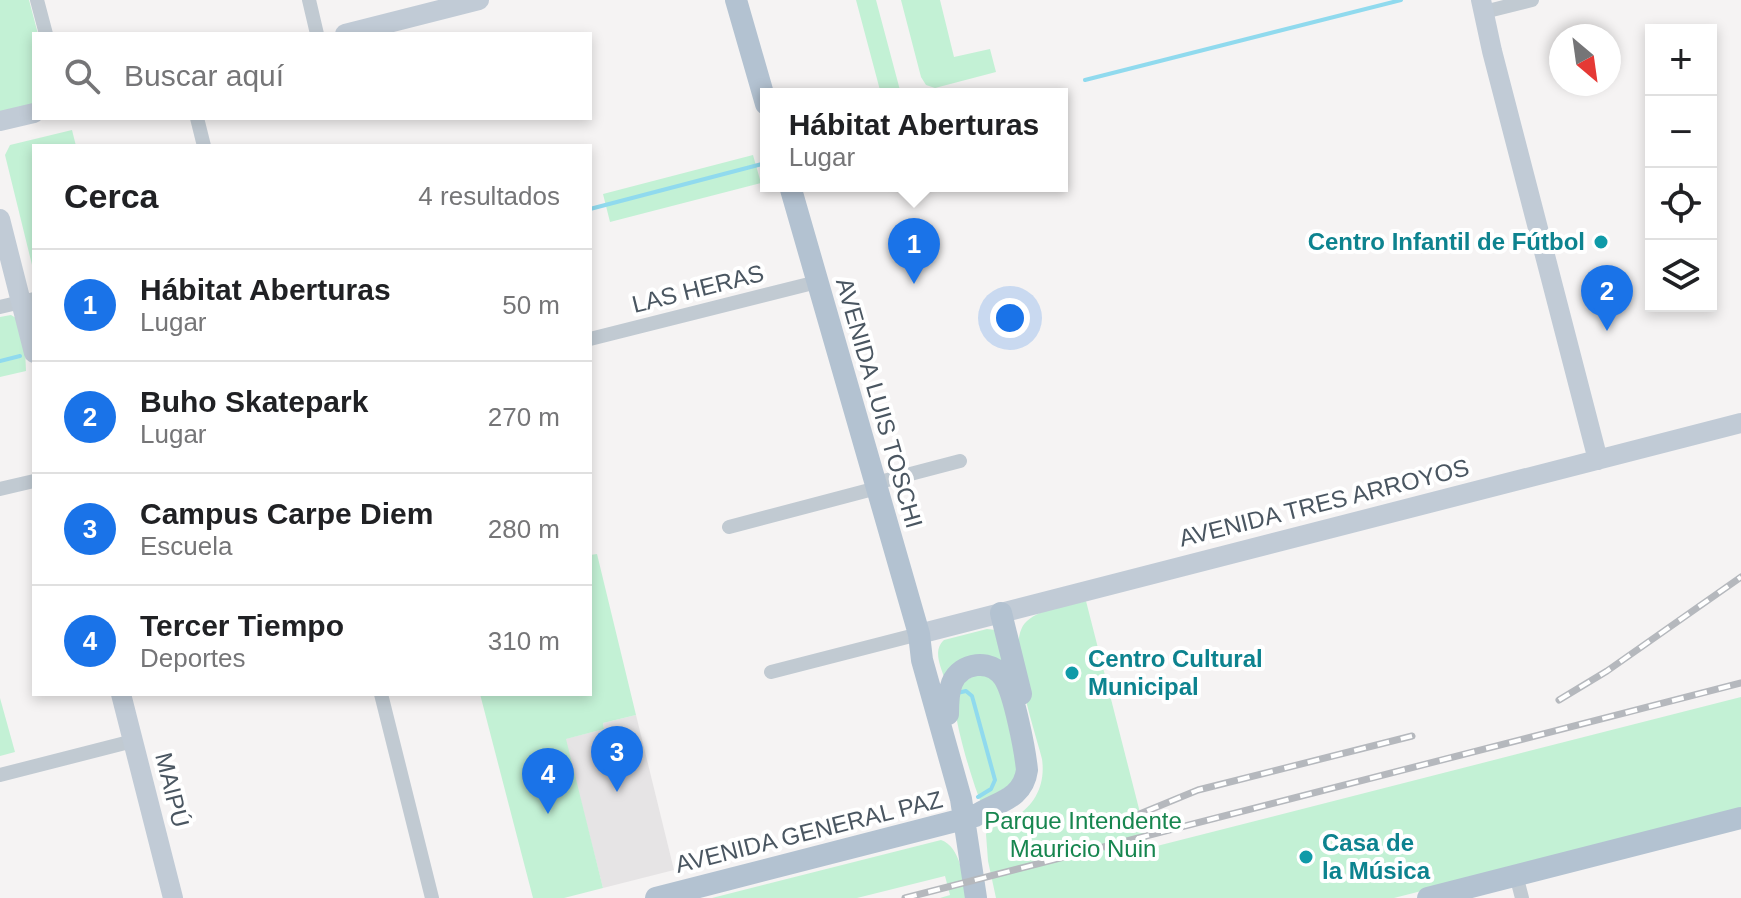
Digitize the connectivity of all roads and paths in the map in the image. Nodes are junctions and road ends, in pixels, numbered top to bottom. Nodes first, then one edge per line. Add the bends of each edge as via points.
1 (37, 0) edge
2 (309, 0) edge
3 (479, 0) edge
4 (736, 0) edge
5 (1532, 0) edge
6 (1482, 6) edge
7 (45, 32) edge
8 (317, 32) edge
9 (353, 32) edge
10 (761, 88) edge
11 (32, 113) edge
12 (198, 120) edge
13 (0, 121) edge
14 (204, 144) edge
15 (793, 192) edge
16 (0, 219) edge
17 (817, 282) junction
18 (28, 301) edge
19 (0, 307) edge
20 (32, 336) edge
21 (592, 338) edge
22 (1741, 423) edge
23 (1598, 460) junction
24 (960, 461) dead end
25 (32, 481) edge
26 (876, 486) junction
27 (0, 489) edge
28 (729, 527) dead end
29 (1001, 613) junction
30 (919, 634) junction
31 (771, 672) dead end
32 (122, 696) edge
33 (382, 696) edge
34 (948, 714) junction
35 (133, 741) junction
36 (0, 775) edge
37 (970, 817) junction
38 (1741, 818) edge
39 (1741, 833) edge
40 (1519, 888) edge
41 (173, 898) edge
42 (432, 898) edge
43 (656, 898) edge
44 (976, 898) edge
45 (990, 898) edge
46 (1428, 898) edge
47 (1487, 898) edge

1 - 7 street
2 - 8 street
3 - 9 street
4 - 10 main road
5 - 6 street
6 - 23 street
11 - 13 street
12 - 14 street
15 - 17 main road, AVENIDA LUIS TOSCHI
16 - 18 street
17 - 21 street, LAS HERAS
17 - 26 main road, AVENIDA LUIS TOSCHI
18 - 19 street
18 - 20 street
22 - 23 street, AVENIDA TRES ARROYOS
23 - 29 street, AVENIDA TRES ARROYOS
24 - 26 street
25 - 27 street
26 - 28 street
26 - 30 main road, AVENIDA LUIS TOSCHI
29 - 30 street, AVENIDA TRES ARROYOS
29 - 37 main road via 1038,779 1016,811 997,818
30 - 31 street
30 - 34 main road, AVENIDA LUIS TOSCHI via 931,653
30 - 37 main road, AVENIDA LUIS TOSCHI via 922,660
32 - 35 street, MAIPÚ
33 - 42 street
34 - 37 main road, AVENIDA LUIS TOSCHI
34 - 37 main road via 951,686 961,672 983,665 1002,675 1027,774 1016,794
35 - 36 street
35 - 41 street, MAIPÚ
37 - 43 main road, AVENIDA GENERAL PAZ
37 - 44 main road, AVENIDA LUIS TOSCHI
37 - 45 main road, AVENIDA LUIS TOSCHI
38 - 40 main road
39 - 40 main road
40 - 46 main road
40 - 47 main road

